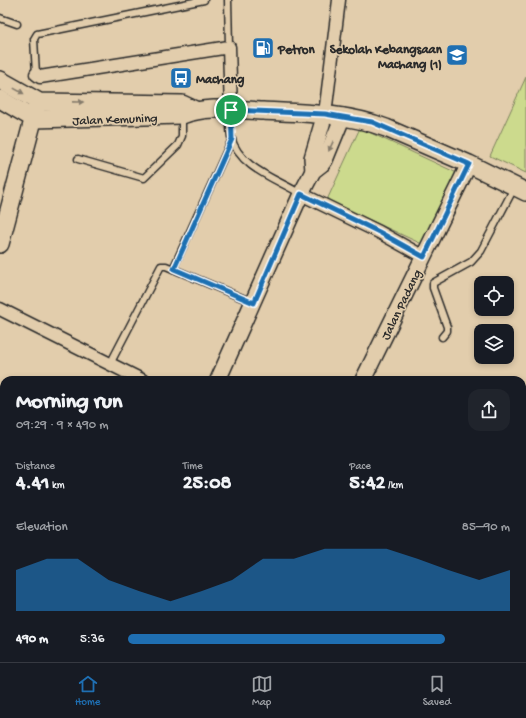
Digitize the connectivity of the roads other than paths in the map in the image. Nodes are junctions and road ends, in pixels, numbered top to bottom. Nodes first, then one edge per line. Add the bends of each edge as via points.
1 (204, 0) edge
2 (228, 0) edge
3 (339, 0) edge
4 (0, 18) edge
5 (17, 24) dead end
6 (229, 47) junction
7 (36, 74) joint
8 (0, 80) edge
9 (0, 99) edge
10 (39, 102) junction
11 (186, 110) junction
12 (231, 110) junction
13 (325, 114) junction
14 (343, 116) junction
15 (34, 119) junction
16 (232, 139) junction
17 (78, 159) dead end
18 (469, 164) junction
19 (313, 171) junction
20 (520, 190) edge
21 (301, 194) junction
22 (0, 244) edge
23 (424, 257) junction
24 (174, 269) junction
25 (254, 303) junction
26 (0, 309) edge
27 (442, 338) dead end
28 (110, 364) junction
29 (121, 375) edge
30 (220, 376) edge
31 (365, 376) edge

1 - 7 lane via 38,34 34,38
2 - 6 lane
3 - 13 street
4 - 5 lane
6 - 7 street via 40,77
6 - 12 street
8 -> 10 main road
9 - 15 main road
10 -> 11 main road, Jalan Kemuning
10 - 15 main road
11 - 12 main road, Jalan Kemuning
11 - 15 main road, Jalan Kemuning
11 - 17 lane via 178,145 144,178
12 - 13 main road, Jalan Kemuning
12 - 16 lane
13 - 14 main road, Jalan Kemuning
13 - 19 street via 312,158
14 - 18 main road, Jalan Kemuning via 372,122
14 -> 19 street via 325,160
15 - 22 main road
16 - 21 lane via 245,161
16 - 24 lane
18 - 20 main road, Jalan Kemuning
18 - 23 street, Jalan Padang
19 - 21 street
20 - 27 lane via 475,259 433,283 447,327
21 - 23 street
21 - 25 street
23 - 31 street, Jalan Padang
24 - 25 lane
24 - 28 lane via 159,267
25 - 30 street
26 - 28 street
28 - 29 street

